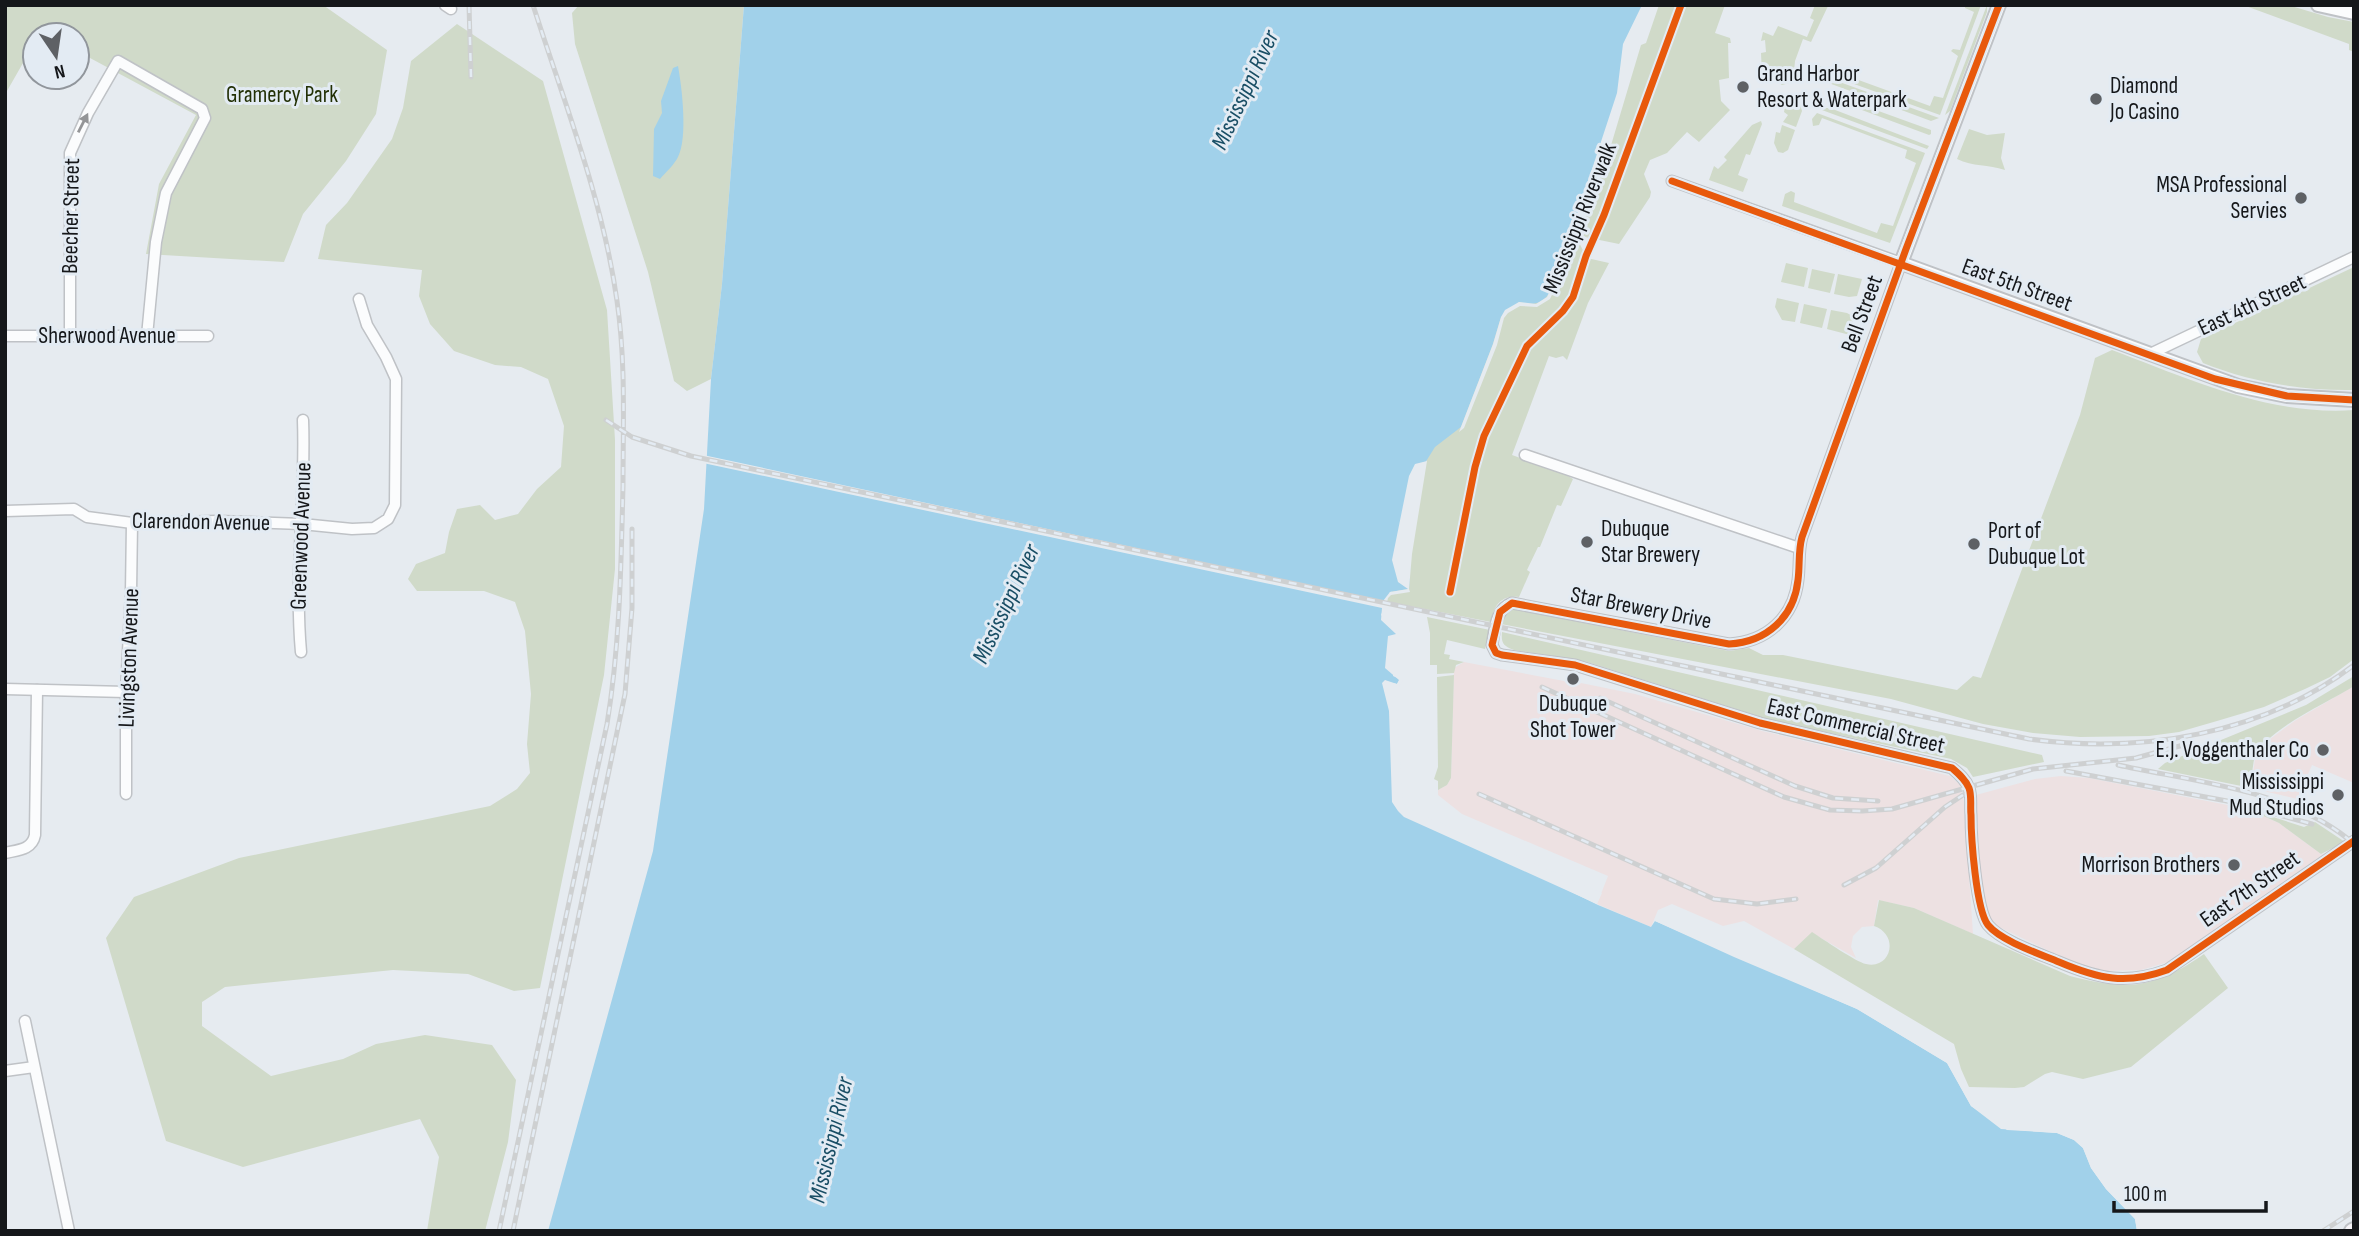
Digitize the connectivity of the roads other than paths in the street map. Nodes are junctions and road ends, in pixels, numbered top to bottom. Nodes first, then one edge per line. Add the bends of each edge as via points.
1 (1999, 5) edge
2 (2318, 5) edge
3 (2354, 13) edge
4 (1672, 181) dead end
5 (2354, 257) edge
6 (1901, 263) junction
7 (359, 299) dead end
8 (70, 335) junction
9 (147, 335) junction
10 (5, 336) edge
11 (208, 336) dead end
12 (2150, 354) junction
13 (2354, 400) edge
14 (303, 420) dead end
15 (1525, 455) dead end
16 (5, 511) edge
17 (132, 523) junction
18 (302, 524) junction
19 (1799, 548) junction
20 (1507, 604) joint
21 (1768, 634) joint
22 (301, 653) dead end
23 (5, 689) edge
24 (37, 690) junction
25 (126, 692) junction
26 (126, 794) dead end
27 (2354, 841) edge
28 (5, 853) edge
29 (2167, 970) joint
30 (25, 1021) dead end
31 (34, 1067) junction
32 (5, 1072) edge
33 (69, 1231) edge

1 - 6 street, Bell Street
2 - 3 street
4 - 6 street, East 5th Street
5 - 12 street, East 4th Street
6 - 12 street, East 5th Street
6 - 19 street, Bell Street
7 - 18 street, Clarendon Avenue via 367,325 396,379 393,512 374,528
8 - 9 street, Sherwood Avenue
8 -> 9 street, Beecher Street via 70,153 118,61 202,109 205,118 166,192
8 - 10 street, Sherwood Avenue
9 - 11 street, Sherwood Avenue
12 - 13 street, East 5th Street via 2261,391
14 - 18 street, Greenwood Avenue
15 - 19 street
16 - 17 street, Clarendon Avenue via 74,509 87,517
17 - 18 street, Clarendon Avenue
17 - 25 street, Livingston Avenue
18 - 22 street, Greenwood Avenue via 297,609
19 - 21 street, Bell Street via 1796,591 1784,618
20 - 21 street, Star Brewery Drive via 1729,644
20 - 29 street, East Commercial Street via 1498,616 1492,645 1496,653 1575,665 1760,723 1952,768 1970,791 1979,903 1996,933 2104,978 2140,978
23 - 24 street
24 - 25 street
24 - 28 street via 35,835 30,846
25 - 26 street, Livingston Avenue
27 - 29 street, East 7th Street
30 - 31 street
31 - 32 street
31 - 33 street

